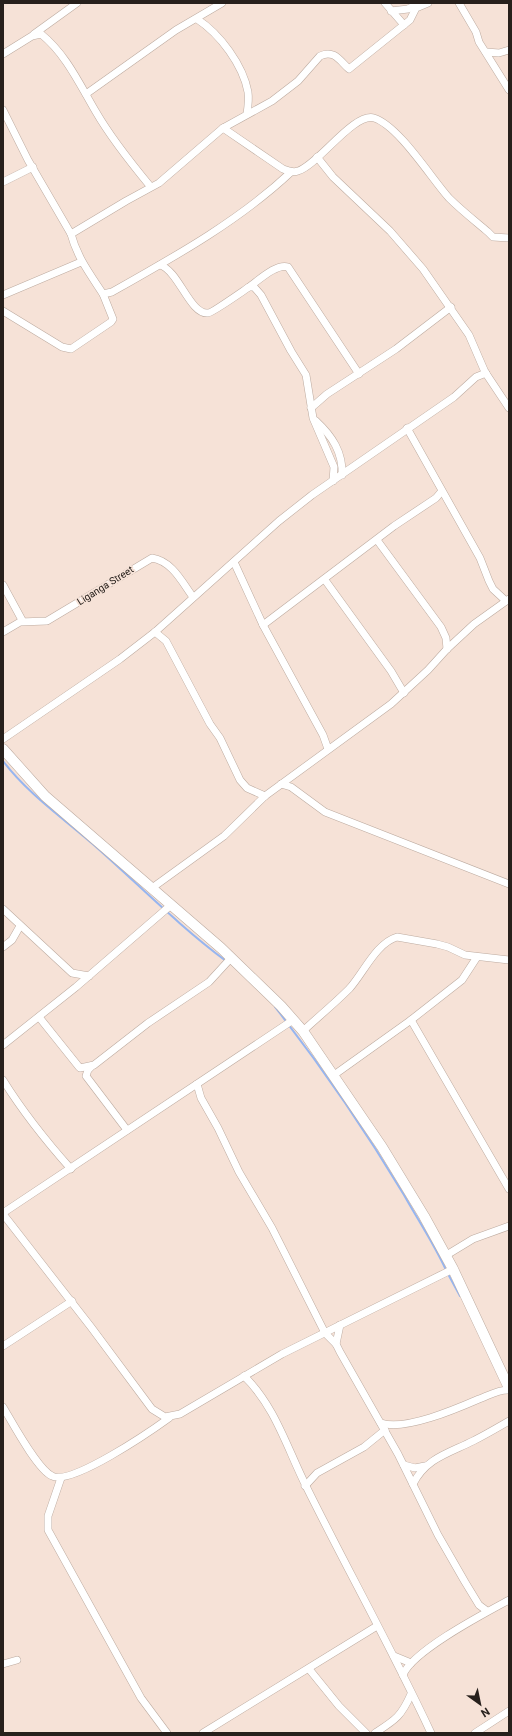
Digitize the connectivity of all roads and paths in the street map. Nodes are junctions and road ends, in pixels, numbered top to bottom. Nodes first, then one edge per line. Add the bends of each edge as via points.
1 (77, 3) edge
2 (222, 3) edge
3 (385, 3) edge
4 (428, 3) edge
5 (459, 3) edge
6 (415, 6) edge
7 (392, 11) junction
8 (197, 19) junction
9 (404, 25) junction
10 (32, 36) junction
11 (509, 50) edge
12 (486, 52) junction
13 (499, 53) junction
14 (3, 54) edge
15 (491, 62) junction
16 (509, 90) edge
17 (86, 94) junction
18 (3, 110) edge
19 (247, 114) junction
20 (223, 128) junction
21 (317, 157) junction
22 (33, 167) junction
23 (292, 172) junction
24 (3, 182) edge
25 (150, 186) junction
26 (71, 234) junction
27 (509, 238) edge
28 (82, 262) junction
29 (160, 265) junction
30 (249, 287) junction
31 (103, 294) junction
32 (3, 295) edge
33 (451, 307) junction
34 (3, 311) edge
35 (360, 374) junction
36 (486, 374) junction
37 (311, 408) junction
38 (509, 408) edge
39 (313, 418) junction
40 (407, 428) junction
41 (342, 475) junction
42 (333, 481) junction
43 (441, 492) junction
44 (377, 540) junction
45 (234, 562) junction
46 (325, 580) junction
47 (3, 586) edge
48 (193, 597) junction
49 (507, 600) edge
50 (22, 620) dead end
51 (263, 625) junction
52 (3, 632) edge
53 (155, 632) junction
54 (447, 649) junction
55 (404, 693) junction
56 (3, 739) edge
57 (328, 749) junction
58 (5, 755) edge
59 (281, 784) junction
60 (265, 796) junction
61 (509, 884) edge
62 (152, 888) junction
63 (171, 904) junction
64 (3, 909) edge
65 (20, 926) junction
66 (3, 947) edge
67 (477, 957) junction
68 (231, 958) junction
69 (509, 960) edge
70 (72, 973) junction
71 (89, 976) junction
72 (76, 987) junction
73 (39, 1017) junction
74 (293, 1020) junction
75 (411, 1020) junction
76 (302, 1030) junction
77 (3, 1044) edge
78 (94, 1065) junction
79 (80, 1068) junction
80 (334, 1075) junction
81 (86, 1076) junction
82 (3, 1080) edge
83 (197, 1084) junction
84 (127, 1130) junction
85 (71, 1169) junction
86 (509, 1190) edge
87 (3, 1214) edge
88 (509, 1226) edge
89 (445, 1256) junction
90 (453, 1269) junction
91 (72, 1302) junction
92 (340, 1325) junction
93 (325, 1333) junction
94 (336, 1344) junction
95 (3, 1346) edge
96 (244, 1376) junction
97 (509, 1389) edge
98 (3, 1406) edge
99 (169, 1418) junction
100 (509, 1421) edge
101 (381, 1423) junction
102 (385, 1430) junction
103 (404, 1465) junction
104 (425, 1466) junction
105 (61, 1478) junction
106 (413, 1484) junction
107 (305, 1486) junction
108 (509, 1600) edge
109 (487, 1611) junction
110 (377, 1626) junction
111 (394, 1656) junction
112 (17, 1660) dead end
113 (410, 1662) junction
114 (3, 1664) edge
115 (309, 1669) junction
116 (403, 1675) junction
117 (411, 1694) junction
118 (509, 1711) edge
119 (167, 1733) edge
120 (203, 1733) edge
121 (366, 1733) edge
122 (375, 1733) edge
123 (431, 1733) edge
124 (475, 1733) edge

1 - 10 street
2 - 8 street
3 - 7 street
4 - 6 street
5 - 12 street
6 - 7 street
6 - 9 street via 410,20
7 - 9 street
8 - 17 street via 176,30
8 - 19 street via 213,32 239,66 248,92
9 - 19 street via 349,69 335,55 325,53 298,81 272,101
10 - 14 street
10 - 17 street via 41,34 49,41 77,76
11 - 13 street
12 - 13 street
12 - 15 street
13 - 15 street
15 - 16 street
17 - 25 street via 106,127
18 - 22 street
19 - 20 street
20 - 23 street via 283,169
20 - 25 street via 175,171 159,183
21 - 23 street via 299,171
21 - 27 street via 356,124 373,118 407,146 450,199 493,237
21 - 33 street via 333,177 390,231 423,268
22 - 24 street
22 - 26 street
23 - 29 street via 254,204
25 - 26 street
26 - 28 street
28 - 31 street
28 - 32 street
29 - 30 street via 171,270 202,312 215,311
29 - 31 street via 112,292
30 - 35 street via 279,268 288,267
30 - 37 street via 262,295 291,351 303,368
31 - 34 street via 113,319 71,349 62,347
33 - 35 street
33 - 36 street via 469,335
35 - 37 street via 327,394
36 - 38 street
36 - 40 street via 476,378 454,397
37 - 39 street
39 - 41 street via 339,451
39 - 42 street via 332,460
40 - 41 street
40 - 43 street
41 - 42 street
42 - 45 street via 279,521
43 - 44 street
43 - 49 street via 480,558 488,581 493,589
44 - 46 street
44 - 54 street via 441,627
45 - 48 street
45 - 51 street
46 - 51 street
46 - 55 street
47 - 50 street
48 - 52 street, Liganga Street via 169,566 158,558 152,558 47,621 20,622
48 - 53 street
49 - 54 street via 479,620
51 - 57 street
53 - 56 street
53 - 60 street via 166,641 220,738 240,780 247,788
54 - 55 street
55 - 57 street
57 - 59 street
58 - 62 main road via 45,796
59 - 60 street
59 - 61 street via 291,787 316,807 335,816
60 - 62 street via 224,836
62 - 63 main road
63 - 68 main road
63 - 71 street
64 - 65 street
65 - 66 street via 12,940
65 - 70 street
67 - 69 street
67 - 75 street via 462,980
67 - 76 street via 436,944 392,939 382,946 350,988
68 - 74 main road
68 - 78 street via 208,982 148,1023
70 - 71 street
70 - 72 street
71 - 72 street
72 - 73 street
73 - 77 street
73 - 79 street
74 - 76 main road
74 - 83 street
75 - 80 street
75 - 86 street
76 - 80 main road
78 - 79 street
78 - 81 street
79 - 81 street
80 - 89 main road via 386,1153
81 - 84 street
82 - 85 street via 33,1124
83 - 84 street
83 - 93 street via 201,1098 239,1172 272,1228
84 - 85 street
85 - 87 street
87 - 91 street
88 - 89 street via 473,1239
89 - 90 main road
90 - 92 street
90 - 97 main road
91 - 95 street
91 - 99 street via 152,1409
92 - 93 street
92 - 94 street
93 - 94 street
93 - 96 street
94 - 101 street
96 - 99 street
96 - 107 street via 266,1401
97 - 101 street via 428,1418 392,1425
98 - 105 street via 39,1464 52,1476
99 - 105 street via 111,1455
100 - 104 street via 474,1441 445,1453
101 - 102 street
102 - 103 street
102 - 107 street via 364,1447 317,1473
103 - 104 street via 415,1468
103 - 106 street
104 - 106 street
105 - 119 street via 48,1516 48,1530 141,1698
106 - 109 street via 465,1582 479,1605
107 - 110 street
108 - 109 street
109 - 113 street
110 - 111 street
110 - 115 street
111 - 113 street
111 - 116 street
112 - 114 street
113 - 116 street
115 - 120 street
115 - 121 street
116 - 117 street
117 - 122 street via 399,1716
117 - 123 street
118 - 124 street

